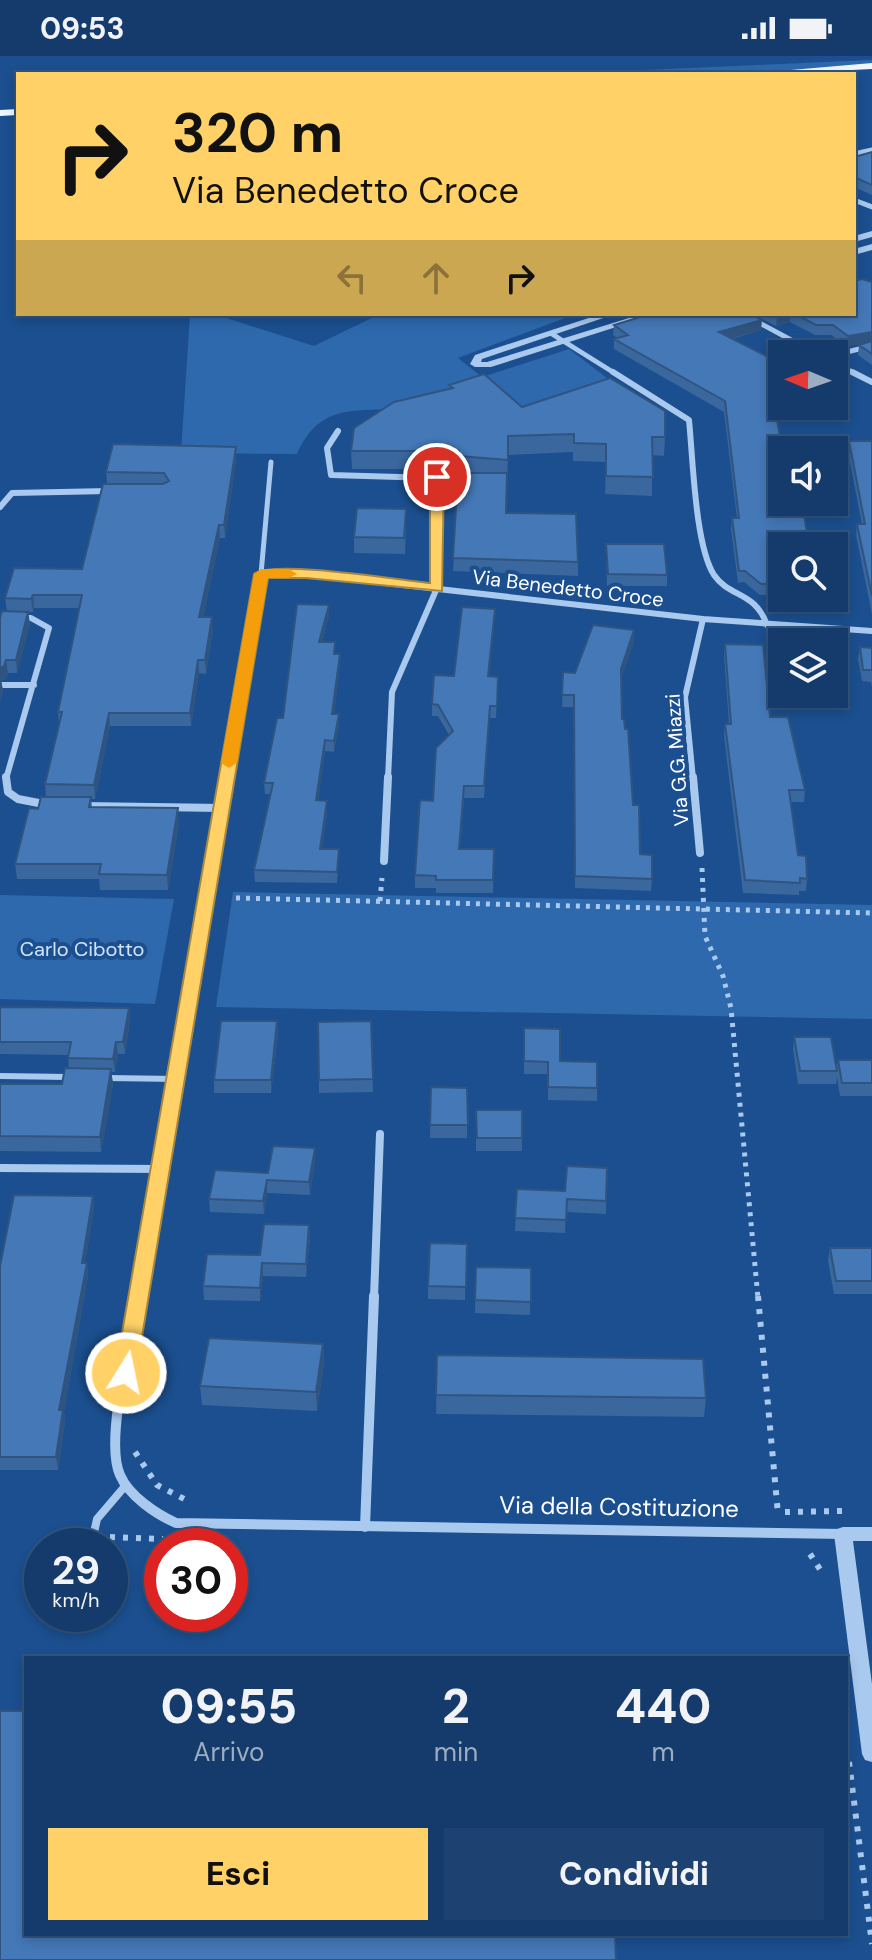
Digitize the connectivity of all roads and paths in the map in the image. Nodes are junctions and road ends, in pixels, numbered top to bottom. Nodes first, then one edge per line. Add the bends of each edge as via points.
1 (872, 71) edge
2 (841, 72) edge
3 (604, 316) edge
4 (646, 316) edge
5 (747, 316) edge
6 (552, 334) junction
7 (791, 340) edge
8 (565, 341) junction
9 (872, 346) edge
10 (848, 352) edge
11 (848, 370) edge
12 (872, 382) edge
13 (338, 431) dead end
14 (271, 462) dead end
15 (437, 477) junction
16 (477, 480) edge
17 (118, 491) edge
18 (0, 507) edge
19 (261, 574) junction
20 (437, 588) junction
21 (0, 617) edge
22 (703, 619) junction
23 (767, 625) junction
24 (872, 631) edge
25 (0, 685) edge
26 (34, 685) junction
27 (54, 805) edge
28 (70, 805) edge
29 (222, 808) junction
30 (700, 853) joint
31 (384, 861) dead end
32 (236, 898) dead end
33 (704, 910) junction
34 (872, 913) edge
35 (0, 1076) edge
36 (74, 1077) edge
37 (103, 1078) edge
38 (177, 1079) junction
39 (380, 1134) dead end
40 (0, 1168) edge
41 (163, 1169) junction
42 (127, 1484) junction
43 (365, 1527) junction
44 (95, 1528) edge
45 (779, 1534) junction
46 (843, 1534) junction
47 (872, 1534) edge
48 (872, 1754) edge
49 (848, 1757) dead end
50 (872, 1944) edge

1 - 2 main road
3 - 6 street
4 - 8 street
5 - 7 street
6 - 8 street
6 - 8 street via 478,357 475,364 488,365
8 - 23 street via 689,420 705,559 717,579 761,608
9 - 10 street
11 - 12 street
13 - 15 street via 327,448 331,475
14 - 19 lane
15 - 16 street
15 - 20 street
17 - 18 street via 12,493
19 - 20 street, Via Benedetto Croce
19 - 29 street, Via della Costituzione
20 - 22 street, Via Benedetto Croce
20 - 31 street via 392,692
21 - 26 street via 31,618 49,628
22 - 23 street, Via Benedetto Croce
22 - 30 street, Via G.G. Miazzi via 685,697
23 - 24 street, Via Benedetto Croce
25 - 26 street
26 - 27 street via 6,779 8,792 18,799
28 - 29 street
29 - 38 street, Via della Costituzione
30 - 33 path
32 - 33 path
33 - 34 path
33 - 45 path via 705,936 731,1008
35 - 36 lane
37 - 38 lane
38 - 41 street, Via della Costituzione
39 - 43 street
40 - 41 street
41 - 42 street, Via della Costituzione via 113,1445 120,1477
42 - 43 street, Via della Costituzione via 153,1512 176,1523
42 - 44 lane
43 - 45 street, Via della Costituzione
45 - 46 street, Via della Costituzione
46 - 47 street, Via della Costituzione
46 - 48 street
49 - 50 path

